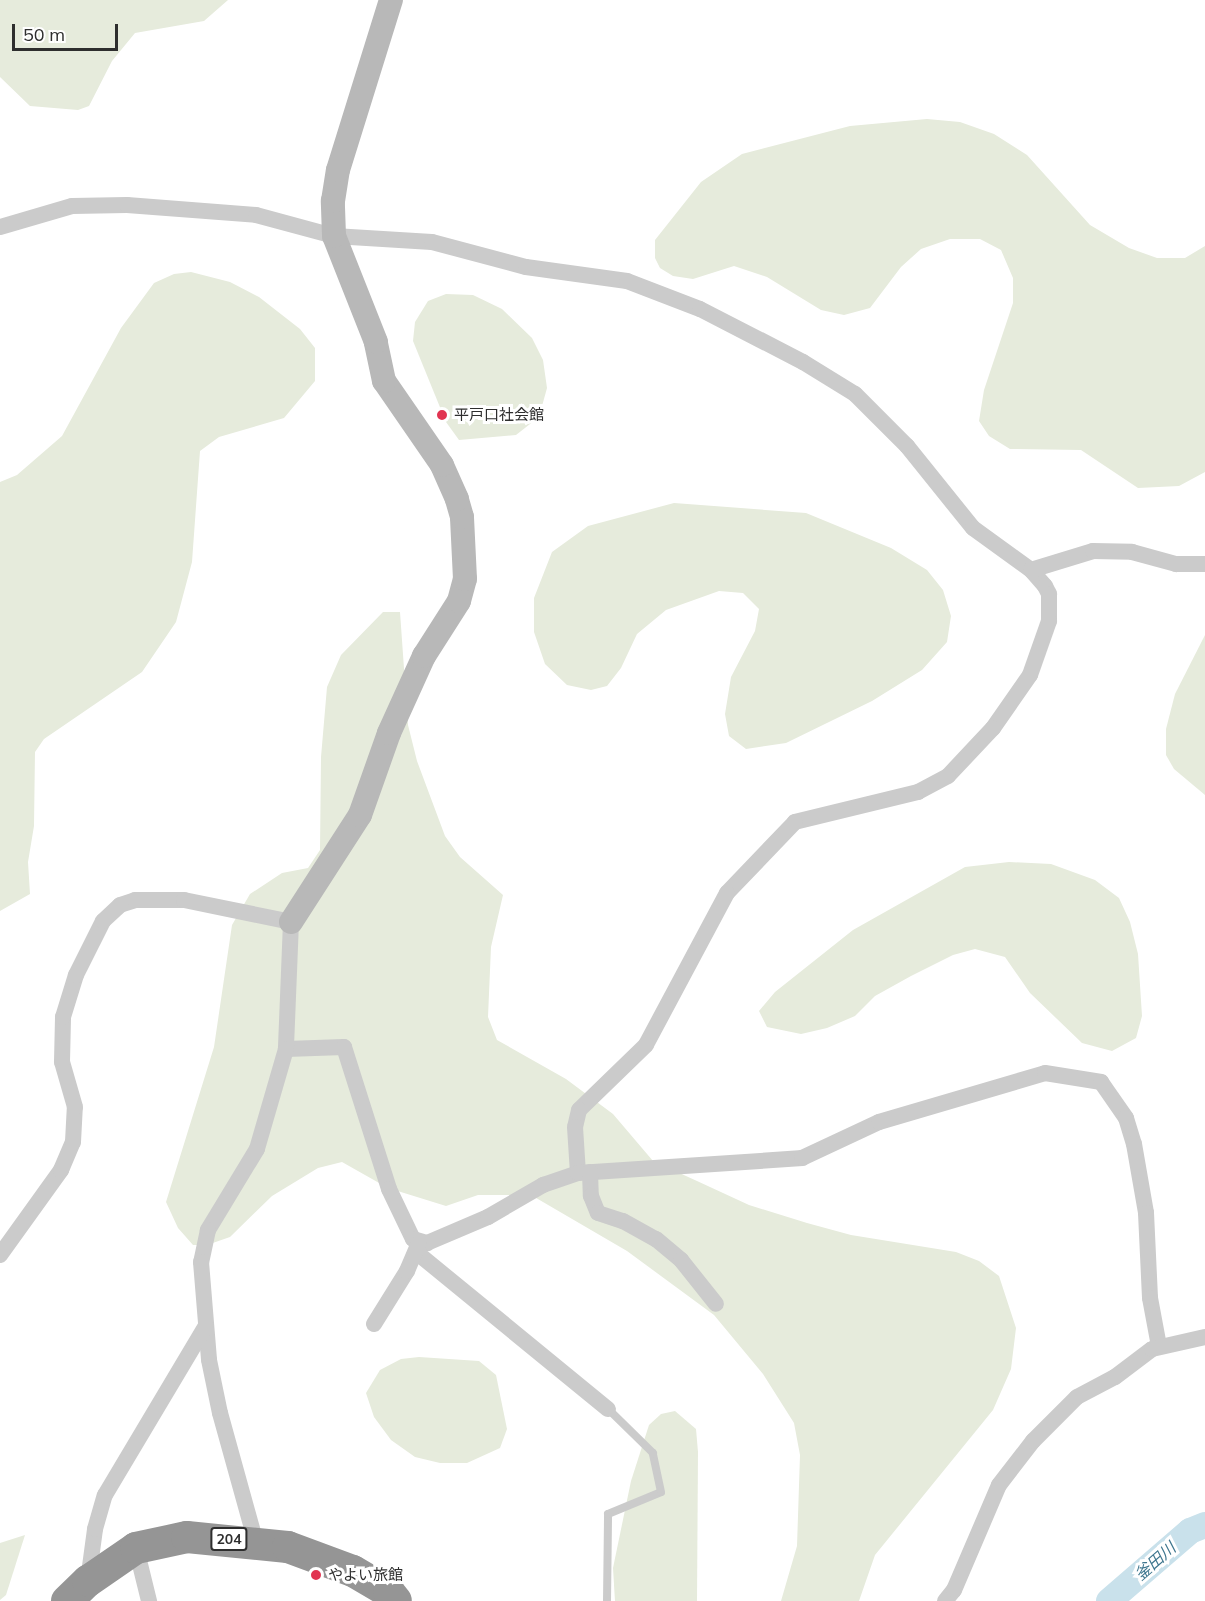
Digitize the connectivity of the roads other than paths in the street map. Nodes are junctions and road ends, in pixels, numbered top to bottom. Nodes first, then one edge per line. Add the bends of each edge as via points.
1 (391, 0) edge
2 (0, 227) edge
3 (334, 236) junction
4 (1205, 564) edge
5 (1031, 570) junction
6 (291, 922) junction
7 (286, 1049) junction
8 (584, 1173) junction
9 (418, 1247) junction
10 (0, 1255) edge
11 (716, 1304) dead end
12 (374, 1324) dead end
13 (205, 1327) junction
14 (1205, 1337) edge
15 (1159, 1346) junction
16 (608, 1409) joint
17 (256, 1543) junction
18 (136, 1548) junction
19 (78, 1591) edge
20 (390, 1598) edge
21 (149, 1601) edge
22 (607, 1601) edge
23 (945, 1601) edge

1 - 3 street via 338,170 333,201
2 - 3 street via 72,206 127,205 256,215
3 - 5 street via 432,242 526,267 627,281 700,309 803,362 855,394 907,446 985,540
3 - 6 street via 376,342 384,381 442,465 457,499 462,517 465,579 459,602 424,656 389,733 360,815
4 - 5 street via 1176,564 1132,552 1092,551
5 - 8 street via 1049,594 1049,621 1030,675 993,728 948,776 918,792 795,822 727,893 646,1045 579,1110 575,1128
6 - 7 street
6 - 10 street via 184,900 135,900 120,905 103,921 76,975 63,1017 62,1062 75,1107 74,1142 61,1170
7 - 9 street via 344,1047 389,1189
7 - 13 street via 257,1149 208,1230 201,1262
8 - 9 street via 543,1185
8 - 11 street via 598,1213 656,1239 681,1260
8 - 15 street via 802,1158 879,1122 1034,1076 1081,1076 1101,1082 1126,1118 1134,1144 1146,1213 1150,1298
9 - 12 street
9 - 16 street
13 - 17 street via 220,1413
13 - 19 street via 105,1495
14 - 15 street
15 - 23 street via 1115,1377 1077,1397 1033,1441 999,1485 954,1590
16 - 22 lane via 654,1453 661,1492 608,1514
17 - 18 highway, 204 via 187,1537
17 - 20 highway, 204 via 288,1547 319,1557 353,1571
18 - 19 highway, 204
18 - 21 street

